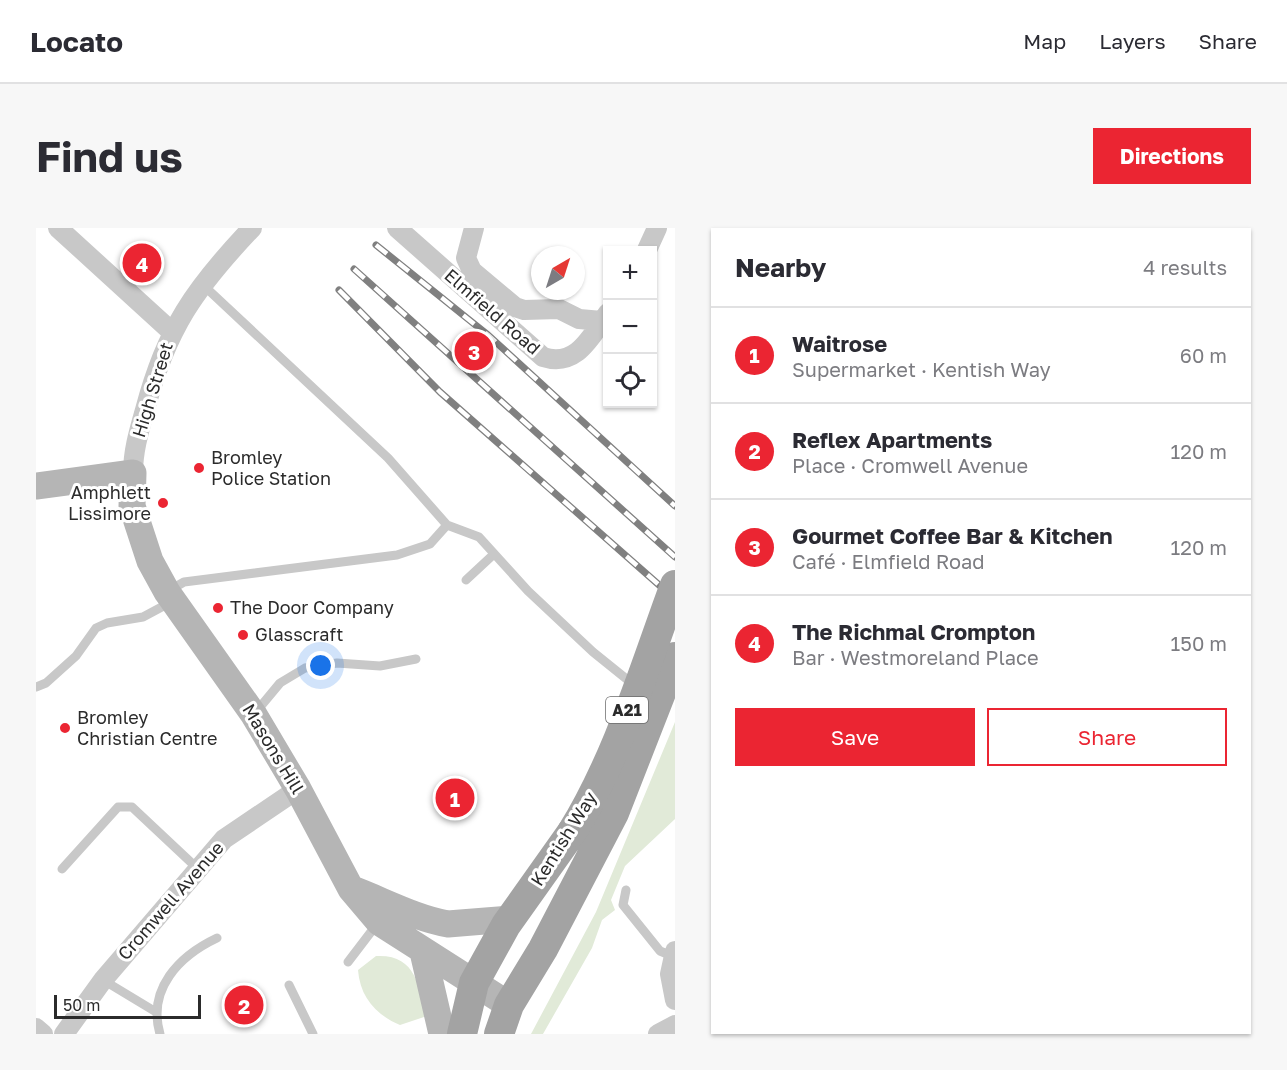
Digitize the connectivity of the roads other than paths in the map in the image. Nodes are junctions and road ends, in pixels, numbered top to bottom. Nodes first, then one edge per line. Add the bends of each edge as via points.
1 (58, 228) edge
2 (252, 228) edge
3 (397, 228) edge
4 (474, 228) edge
5 (657, 228) edge
6 (649, 246) edge
7 (202, 284) junction
8 (603, 317) edge
9 (603, 320) edge
10 (172, 332) junction
11 (133, 473) junction
12 (36, 486) edge
13 (447, 525) junction
14 (494, 554) junction
15 (466, 580) dead end
16 (675, 585) edge
17 (170, 596) junction
18 (675, 657) edge
19 (416, 659) dead end
20 (630, 681) dead end
21 (36, 687) edge
22 (254, 715) junction
23 (298, 789) junction
24 (198, 868) junction
25 (62, 869) dead end
26 (351, 889) junction
27 (626, 890) dead end
28 (511, 919) junction
29 (379, 922) junction
30 (217, 938) dead end
31 (423, 952) junction
32 (673, 954) edge
33 (348, 962) dead end
34 (103, 980) junction
35 (474, 983) junction
36 (289, 985) dead end
37 (675, 1000) edge
38 (509, 1005) junction
39 (156, 1012) junction
40 (675, 1025) edge
41 (36, 1028) edge
42 (43, 1034) edge
43 (64, 1034) edge
44 (160, 1034) edge
45 (313, 1034) edge
46 (442, 1034) edge
47 (462, 1034) edge
48 (498, 1034) edge
49 (658, 1034) edge

1 - 10 street
2 - 7 street, High Street
3 - 9 street, Elmfield Road via 543,357 550,360 576,354
4 - 8 street via 465,258 472,271 514,307 559,309 579,319
5 - 6 street
7 - 10 street, High Street
7 - 13 lane via 388,458
10 - 11 street, High Street via 151,387 133,453
11 - 12 main road
11 - 17 main road, Masons Hill via 135,518 150,561
13 - 14 lane via 479,537
13 - 17 lane via 430,544 397,555 184,582
14 - 15 lane
14 - 20 lane via 593,652
16 - 28 main road, Kentish Way / A21, bridge via 597,785 572,832
17 - 21 lane via 156,612 96,628 76,656
17 - 22 main road, Masons Hill
18 - 38 main road, Kentish Way / A21 via 614,813
19 - 22 lane via 380,666 337,663 305,668 280,683
22 - 23 main road, Masons Hill
23 - 24 street, Cromwell Avenue via 224,839
23 - 26 main road, Masons Hill
24 - 25 lane via 132,807 123,806
24 - 34 street, Cromwell Avenue
26 - 28 main road via 424,919 448,924
26 - 29 main road, Masons Hill
27 - 32 lane via 623,905 660,951
28 - 35 main road, Kentish Way / A21
29 - 31 main road, Masons Hill
29 - 33 lane
30 - 39 lane via 178,964 162,985
31 - 35 main road, Masons Hill
31 - 46 main road
32 - 37 street via 670,974
34 - 39 lane
34 - 43 street, Cromwell Avenue
35 - 38 main road, Masons Hill
35 - 47 main road, A21
36 - 45 lane
38 - 48 main road, A21
39 - 44 lane
40 - 49 street
41 - 42 street

